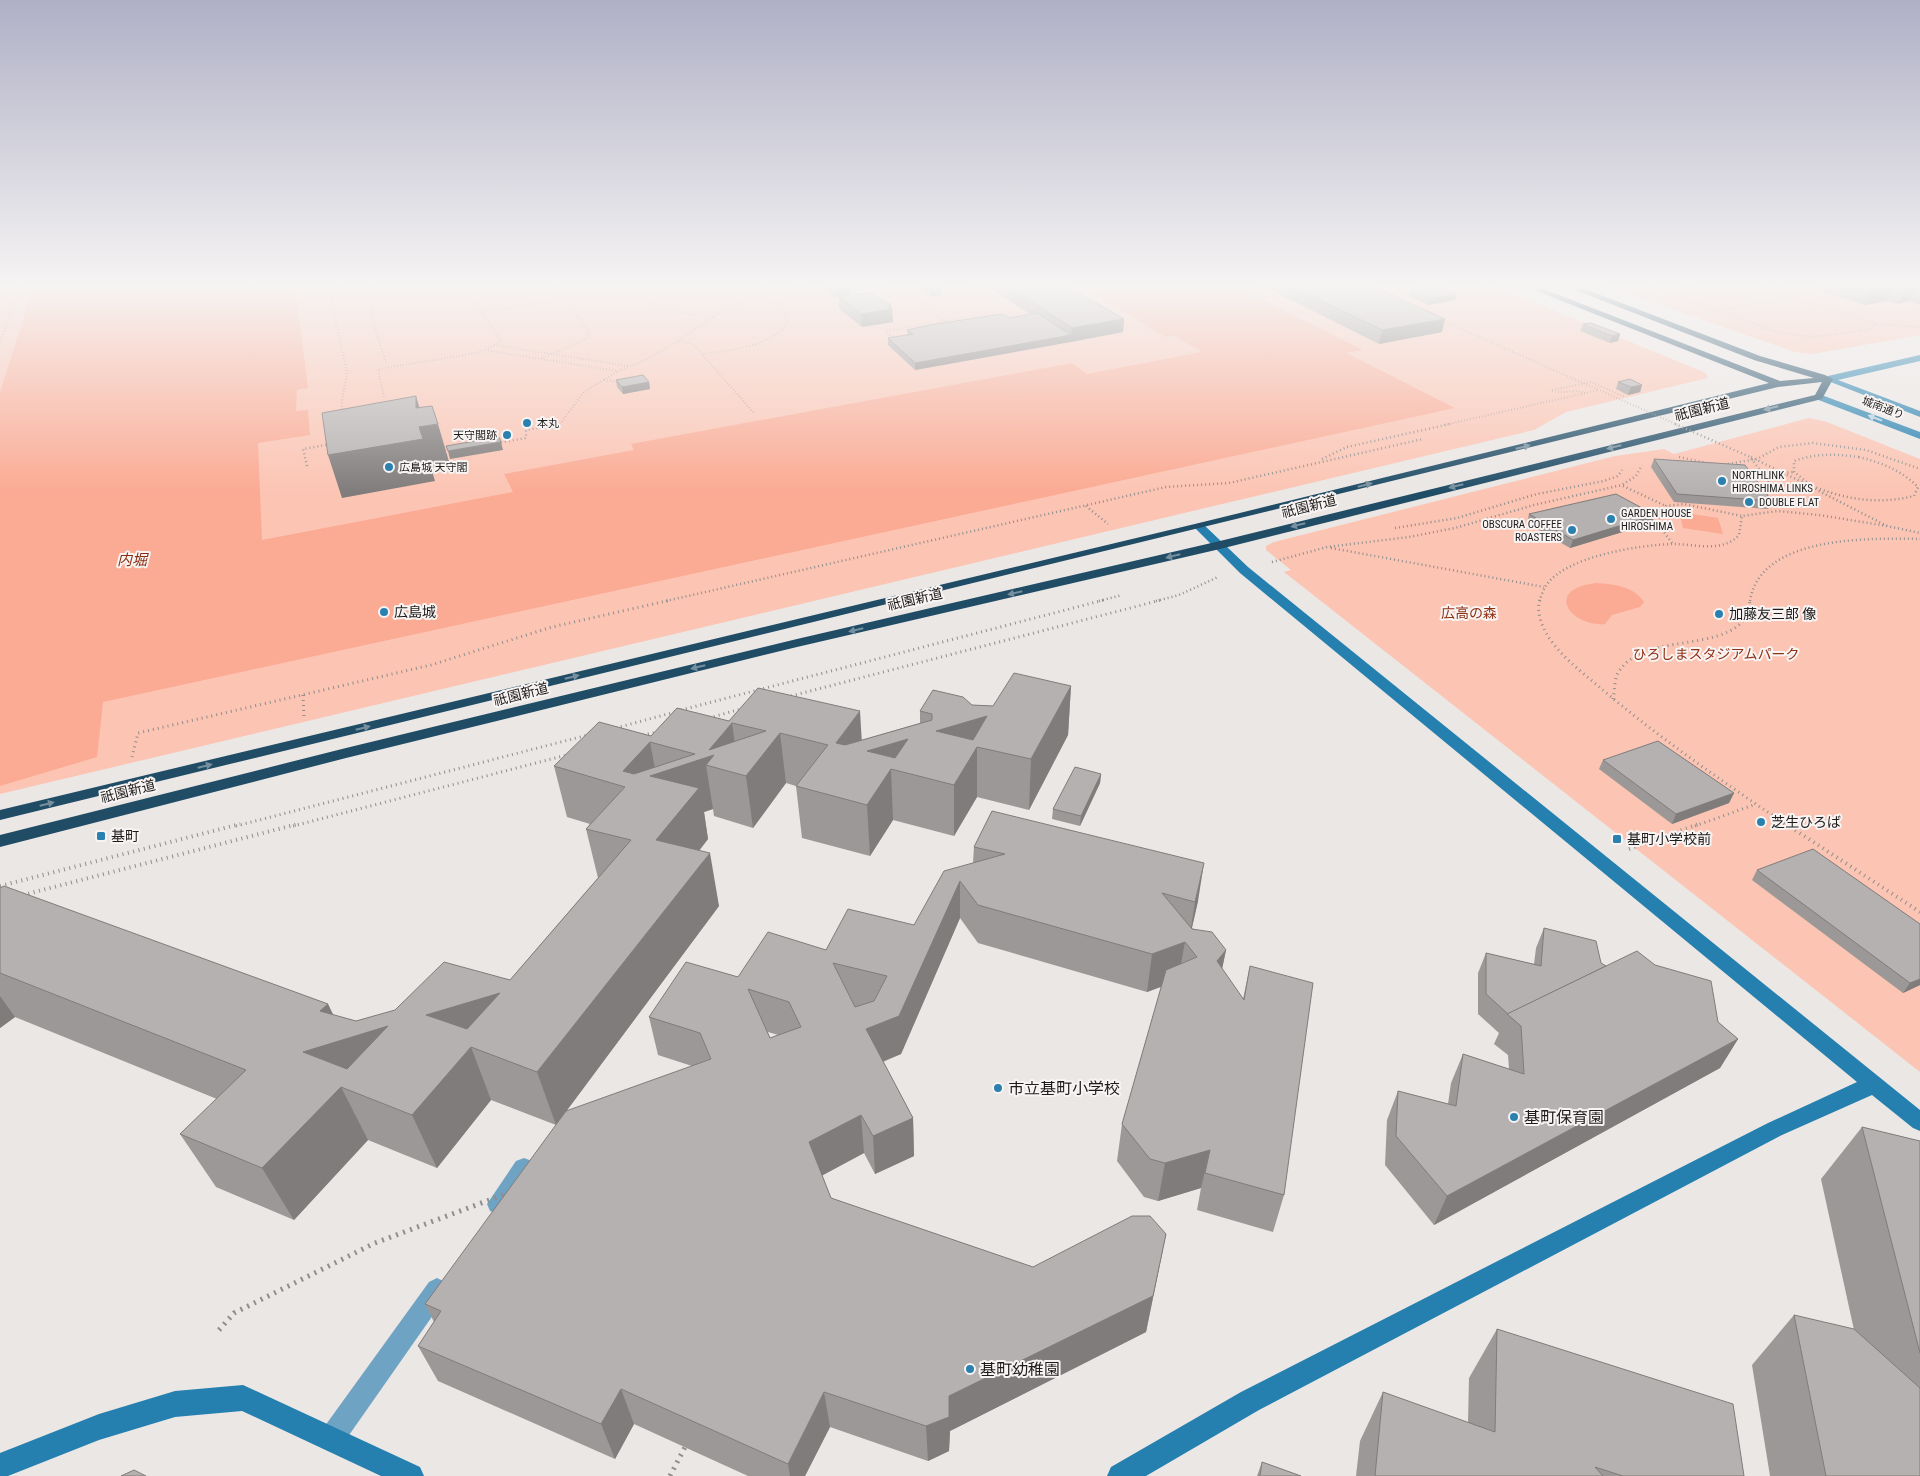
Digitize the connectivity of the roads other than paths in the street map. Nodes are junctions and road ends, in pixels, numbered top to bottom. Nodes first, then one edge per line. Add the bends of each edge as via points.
1 (1704, 355) edge
2 (1749, 355) edge
3 (1920, 358) edge
4 (1828, 379) junction
5 (1778, 384) junction
6 (1819, 397) junction
7 (1920, 414) edge
8 (1920, 436) edge
9 (1199, 526) junction
10 (1220, 544) junction
11 (0, 815) edge
12 (0, 841) edge
13 (1874, 1084) junction
14 (1920, 1122) edge
15 (524, 1168) edge
16 (484, 1224) edge
17 (450, 1272) edge
18 (331, 1439) junction
19 (0, 1466) edge
20 (411, 1476) edge
21 (1120, 1476) edge

1 - 5 highway, 城南通り
2 - 4 highway
3 - 4 street
4 - 5 highway, 祇園新道
4 - 6 highway
4 - 7 street
5 - 6 highway, 城南通り
9 -> 5 highway, 祇園新道
8 -> 6 street, 城南通り
6 -> 10 highway, 祇園新道
9 - 10 street
11 -> 9 highway, 祇園新道
10 -> 12 highway, 祇園新道 via 355,750
10 - 13 street via 1237,564
13 - 14 street
13 - 21 street via 1775,1129 1250,1401
15 - 16 street
17 - 18 street
18 - 19 street via 243,1398 175,1404 99,1427
18 - 20 street

